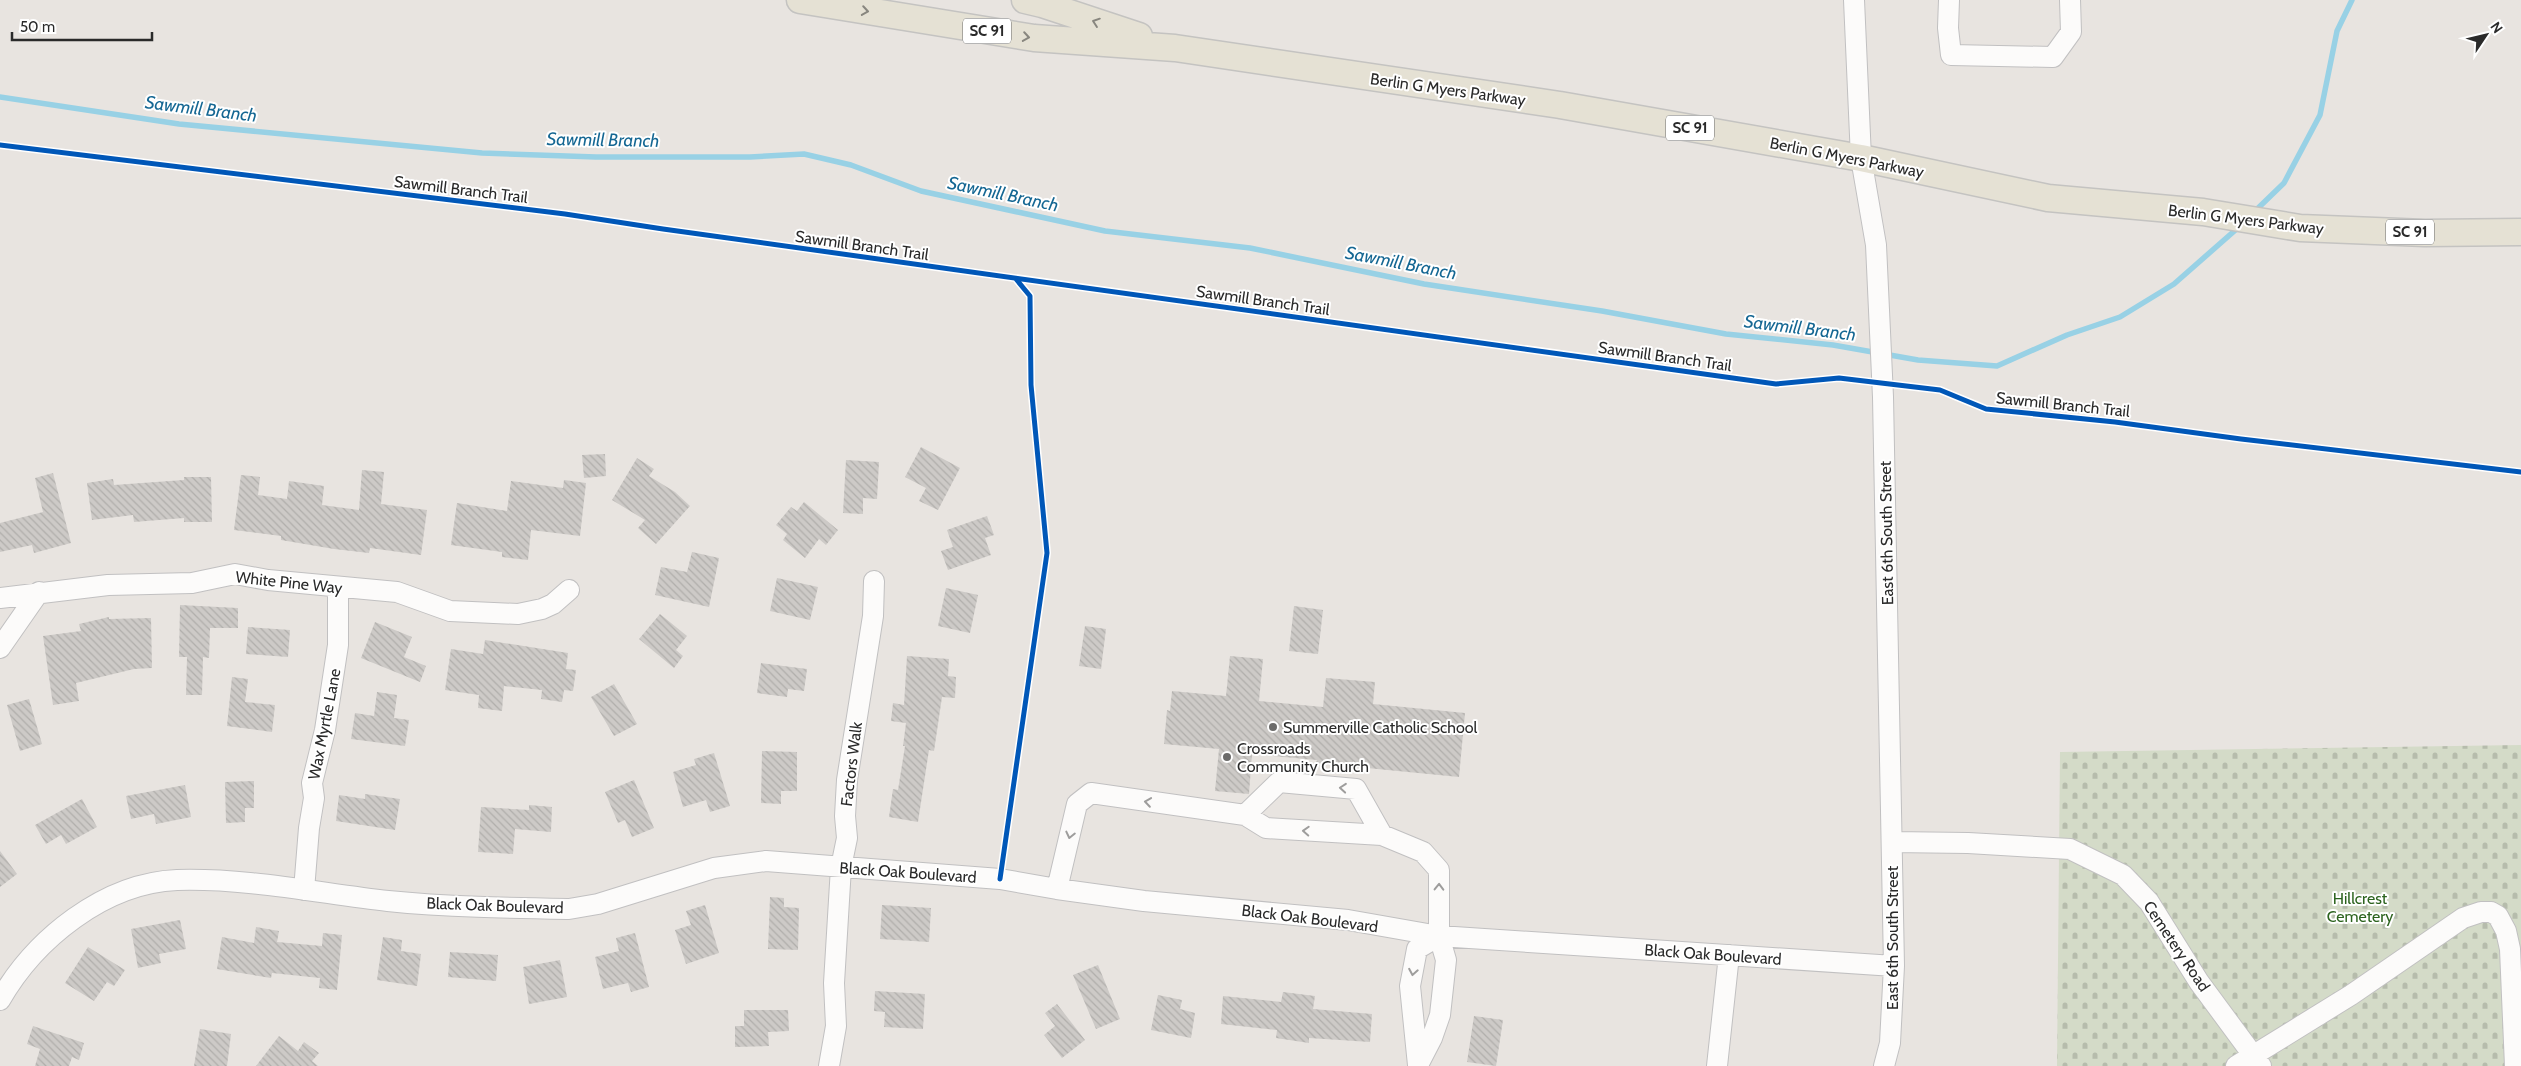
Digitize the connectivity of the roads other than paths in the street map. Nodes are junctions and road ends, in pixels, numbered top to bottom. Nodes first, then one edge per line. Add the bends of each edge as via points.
1 (800, 0) edge
2 (1025, 0) edge
3 (1854, 0) edge
4 (1949, 0) edge
5 (2070, 0) edge
6 (1175, 48) junction
7 (1861, 158) junction
8 (2521, 232) edge
9 (874, 581) dead end
10 (338, 587) junction
11 (569, 590) dead end
12 (39, 592) junction
13 (0, 598) edge
14 (0, 648) edge
15 (1245, 815) junction
16 (1382, 835) junction
17 (1892, 842) junction
18 (841, 867) junction
19 (1057, 889) junction
20 (304, 890) junction
21 (1439, 936) junction
22 (1729, 956) junction
23 (1894, 966) junction
24 (0, 1000) edge
25 (2250, 1062) edge
26 (1418, 1065) edge
27 (829, 1066) edge
28 (1717, 1066) edge
29 (1884, 1066) edge
30 (2515, 1066) edge

1 -> 6 main road, Berlin G Myers Parkway / SC 91 via 1034,38
6 -> 2 main road, Berlin G Myers Parkway / SC 91
3 - 7 street, East 6th South Street
4 - 5 street via 1951,55 2053,57 2071,32
6 - 7 main road, Berlin G Myers Parkway / SC 91 via 1560,105
7 - 8 main road, Berlin G Myers Parkway / SC 91 via 2048,198 2203,212 2300,228 2425,233
7 - 17 street, East 6th South Street via 1876,246 1883,397
9 - 18 street, Factors Walk via 873,616 847,780 847,838
10 - 11 street, White Pine Way via 397,592 450,611 518,614 548,607
10 - 12 street, White Pine Way via 235,574 192,583 108,585
10 - 20 street, Wax Myrtle Lane via 338,646 325,730 312,783 314,798
12 - 13 street, White Pine Way
12 - 14 street
16 -> 15 street via 1266,828
16 -> 15 street via 1356,789 1279,782
15 -> 19 street via 1091,793 1077,804
21 -> 16 street via 1440,870 1423,852
17 - 23 street, East 6th South Street
17 - 25 street, Cemetery Road via 2070,849 2123,875 2149,902
18 - 19 street, Black Oak Boulevard via 1000,879
18 - 20 street, Black Oak Boulevard via 766,861 742,863 569,909 390,901
18 - 27 street, Factors Walk via 834,983 836,1026
19 - 21 street, Black Oak Boulevard via 1348,920
20 - 24 street, Black Oak Boulevard via 177,880 110,898 89,908 56,933 25,964
21 - 22 street, Black Oak Boulevard
21 - 26 street via 1446,960 1440,1015
21 -> 26 street via 1417,949 1410,986
22 - 23 street, Black Oak Boulevard
22 - 28 street
23 - 29 street, East 6th South Street via 1890,1043
25 - 30 street via 2448,927 2481,912 2491,912 2502,923 2510,949

